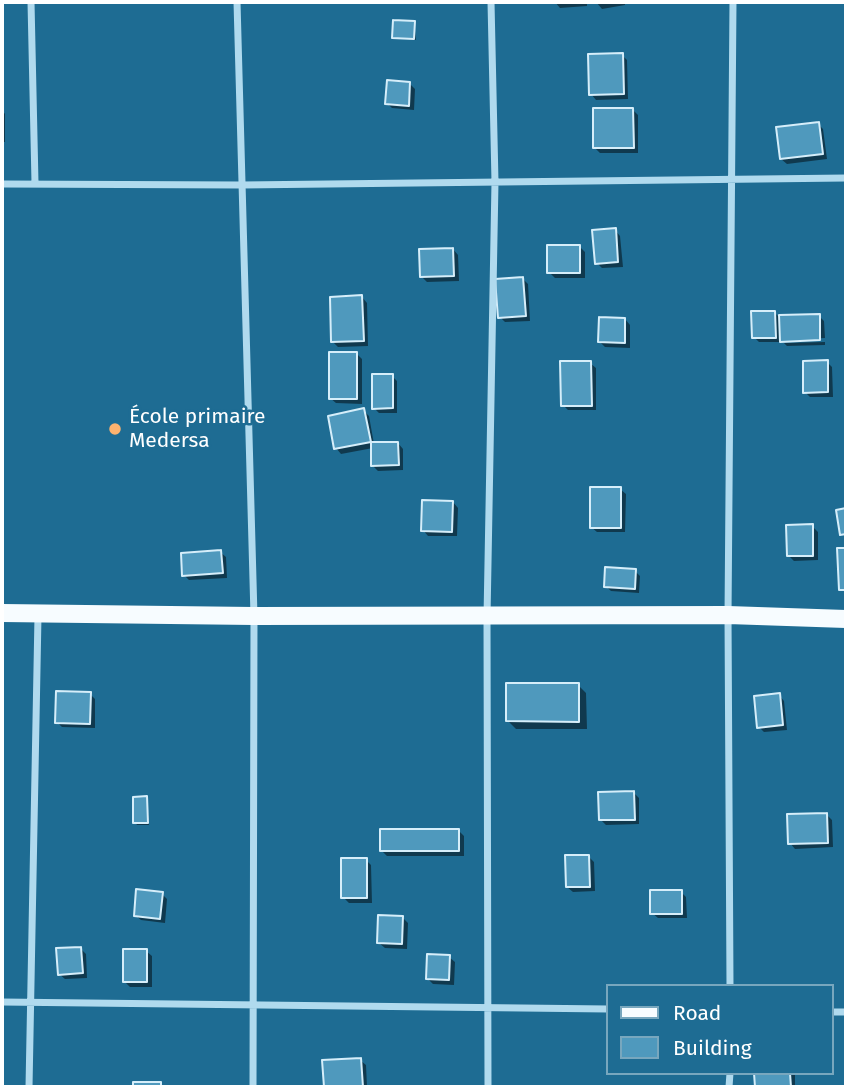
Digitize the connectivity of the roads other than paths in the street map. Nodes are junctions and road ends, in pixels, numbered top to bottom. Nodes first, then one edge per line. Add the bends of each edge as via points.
1 (31, 2) edge
2 (237, 2) edge
3 (491, 2) edge
4 (733, 2) edge
5 (731, 178) junction
6 (846, 178) edge
7 (35, 183) junction
8 (495, 183) junction
9 (2, 184) edge
10 (242, 186) junction
11 (38, 611) junction
12 (2, 612) edge
13 (728, 615) junction
14 (254, 616) junction
15 (487, 617) junction
16 (846, 619) edge
17 (730, 984) edge
18 (2, 1002) edge
19 (31, 1002) junction
20 (253, 1005) junction
21 (488, 1007) junction
22 (606, 1009) edge
23 (29, 1087) edge
24 (253, 1087) edge
25 (488, 1087) edge

1 - 7 street
2 - 10 street
3 - 8 street
4 - 5 street
5 - 6 street
5 - 8 street
5 - 13 street
7 - 9 street
7 - 10 street
8 - 10 street
8 - 15 street
10 - 14 street
11 - 12 main road
11 - 14 main road
11 - 19 street
13 - 15 main road
13 - 16 main road
13 - 17 street
14 - 15 main road
14 - 20 street
15 - 21 street
18 - 19 street
19 - 20 street
19 - 23 street
20 - 21 street
20 - 24 street
21 - 22 street
21 - 25 street

